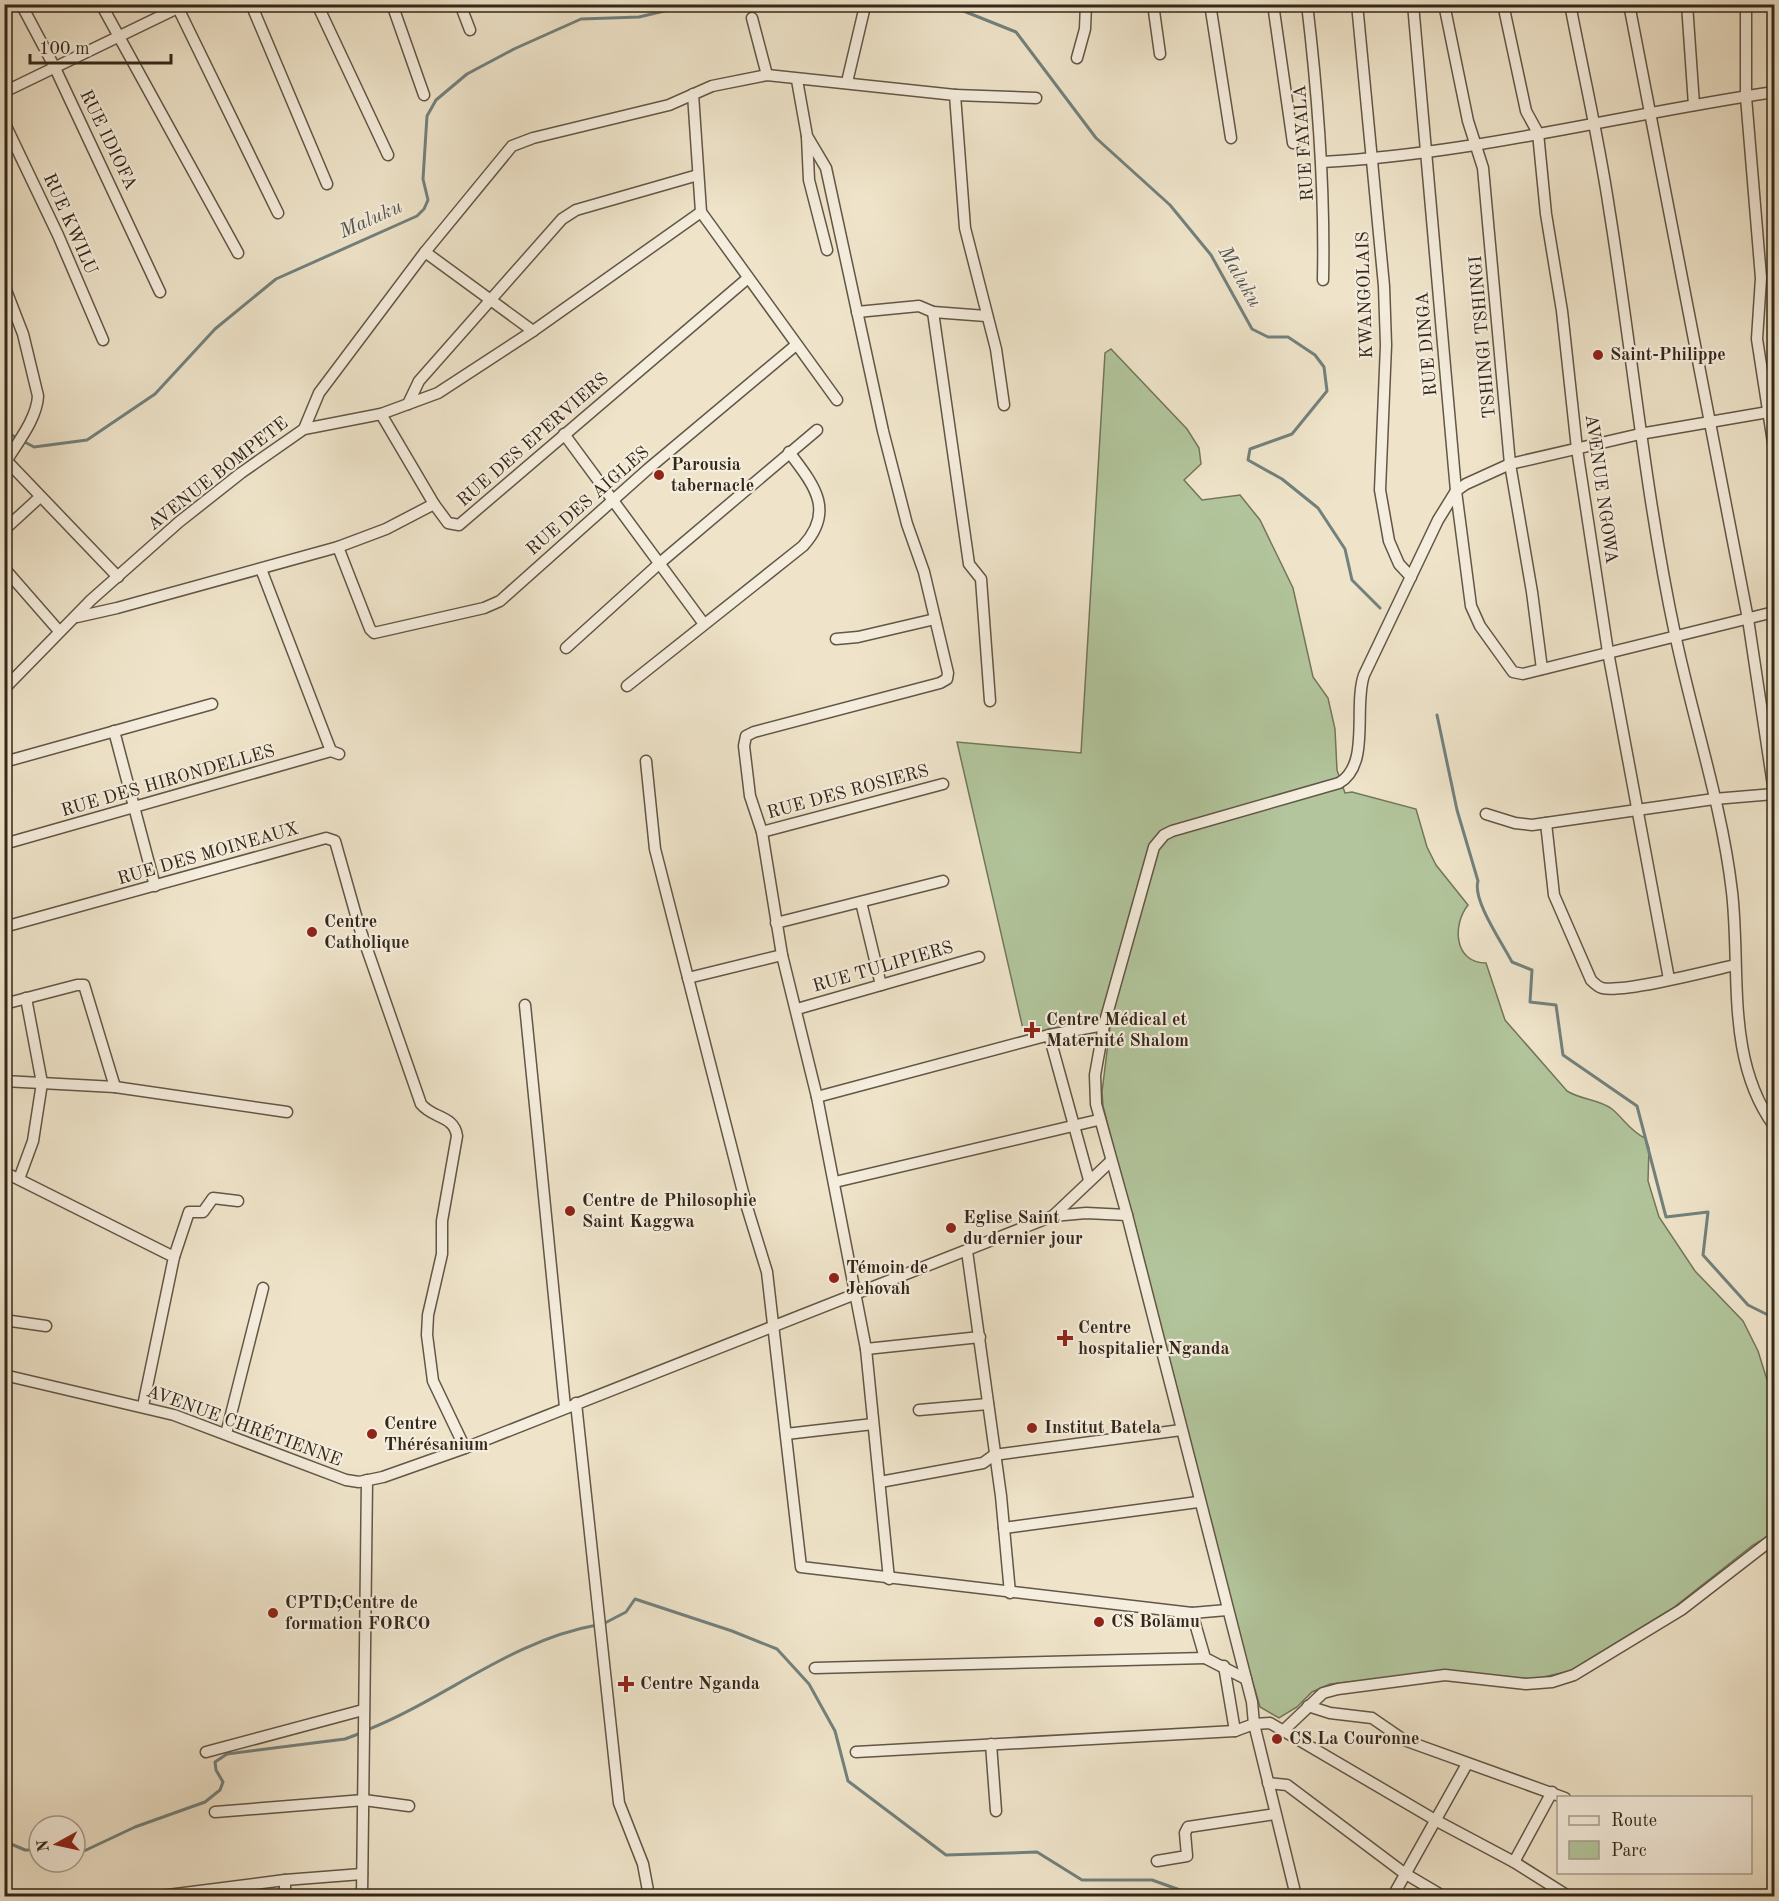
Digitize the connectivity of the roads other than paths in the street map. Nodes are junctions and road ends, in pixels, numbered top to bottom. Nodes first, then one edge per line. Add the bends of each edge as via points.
1 (21, 4) edge
2 (100, 4) edge
3 (251, 4) edge
4 (317, 4) edge
5 (392, 4) edge
6 (460, 4) edge
7 (1153, 4) edge
8 (1210, 4) edge
9 (1273, 4) edge
10 (1307, 4) edge
11 (1357, 4) edge
12 (1413, 4) edge
13 (1444, 4) edge
14 (1503, 4) edge
15 (1570, 4) edge
16 (1629, 4) edge
17 (1687, 4) edge
18 (1746, 4) edge
19 (180, 6) edge
20 (865, 6) dead end
21 (1087, 9) edge
22 (752, 18) dead end
23 (470, 30) dead end
24 (120, 38) junction
25 (1160, 54) dead end
26 (1077, 58) dead end
27 (55, 68) junction
28 (767, 75) junction
29 (797, 80) junction
30 (847, 82) junction
31 (4, 92) edge
32 (1774, 92) edge
33 (693, 94) junction
34 (424, 95) dead end
35 (955, 95) junction
36 (1746, 97) junction
37 (1035, 98) dead end
38 (1694, 105) junction
39 (1648, 114) junction
40 (4, 122) edge
41 (1592, 124) junction
42 (1538, 133) junction
43 (807, 136) junction
44 (1231, 138) dead end
45 (1293, 143) dead end
46 (1476, 145) junction
47 (1427, 152) junction
48 (388, 155) dead end
49 (1370, 160) junction
50 (1322, 162) junction
51 (698, 175) junction
52 (327, 184) dead end
53 (701, 212) junction
54 (278, 213) dead end
55 (827, 250) dead end
56 (425, 252) junction
57 (238, 253) dead end
58 (748, 278) junction
59 (1323, 280) dead end
60 (4, 285) edge
61 (160, 292) dead end
62 (492, 302) junction
63 (857, 312) junction
64 (933, 312) junction
65 (986, 316) junction
66 (533, 331) junction
67 (103, 340) dead end
68 (796, 345) junction
69 (837, 400) dead end
70 (408, 404) junction
71 (1004, 405) dead end
72 (1771, 412) edge
73 (381, 414) junction
74 (1709, 422) junction
75 (304, 429) junction
76 (818, 430) dead end
77 (564, 434) junction
78 (1640, 434) junction
79 (1577, 449) junction
80 (1774, 449) edge
81 (789, 452) junction
82 (6, 459) edge
83 (1510, 464) junction
84 (1456, 492) junction
85 (40, 497) junction
86 (613, 499) junction
87 (434, 504) junction
88 (4, 530) edge
89 (338, 547) junction
90 (661, 562) junction
91 (4, 568) edge
92 (261, 569) junction
93 (118, 576) junction
94 (1411, 578) junction
95 (1774, 612) edge
96 (77, 616) junction
97 (935, 619) junction
98 (1748, 619) junction
99 (704, 624) junction
100 (59, 631) junction
101 (1675, 634) junction
102 (836, 639) dead end
103 (566, 648) dead end
104 (1608, 652) junction
105 (1542, 669) junction
106 (5, 686) edge
107 (627, 686) dead end
108 (990, 701) dead end
109 (212, 704) dead end
110 (114, 731) junction
111 (646, 761) dead end
112 (4, 762) edge
113 (943, 784) dead end
114 (1774, 793) edge
115 (1714, 799) junction
116 (135, 807) junction
117 (1638, 809) junction
118 (1486, 814) dead end
119 (1545, 823) junction
120 (762, 832) junction
121 (4, 844) edge
122 (943, 881) dead end
123 (155, 886) junction
124 (861, 902) junction
125 (776, 923) junction
126 (4, 927) edge
127 (782, 955) junction
128 (979, 957) dead end
129 (1735, 965) junction
130 (688, 978) junction
131 (1669, 979) junction
132 (881, 985) junction
133 (26, 998) junction
134 (4, 1004) edge
135 (525, 1005) dead end
136 (797, 1009) junction
137 (1104, 1025) junction
138 (1049, 1035) junction
139 (4, 1081) edge
140 (42, 1083) junction
141 (115, 1087) junction
142 (817, 1097) junction
143 (287, 1112) dead end
144 (1098, 1120) junction
145 (1075, 1126) junction
146 (1774, 1126) edge
147 (1111, 1161) junction
148 (4, 1172) edge
149 (19, 1179) junction
150 (1089, 1180) junction
151 (835, 1182) junction
152 (238, 1201) dead end
153 (1127, 1215) junction
154 (1053, 1216) junction
155 (967, 1251) junction
156 (174, 1257) junction
157 (263, 1288) dead end
158 (856, 1294) junction
159 (4, 1320) edge
160 (46, 1326) dead end
161 (775, 1327) junction
162 (980, 1337) junction
163 (866, 1349) junction
164 (4, 1375) edge
165 (988, 1404) junction
166 (570, 1405) junction
167 (143, 1406) junction
168 (920, 1410) dead end
169 (873, 1424) junction
170 (1181, 1430) junction
171 (226, 1434) junction
172 (786, 1434) junction
173 (465, 1448) junction
174 (994, 1455) junction
175 (367, 1480) junction
176 (880, 1482) junction
177 (1198, 1502) junction
178 (1004, 1528) junction
179 (1774, 1538) edge
180 (889, 1579) junction
181 (1010, 1593) junction
182 (1227, 1610) junction
183 (1192, 1613) junction
184 (1205, 1658) junction
185 (1224, 1666) junction
186 (815, 1668) dead end
187 (1246, 1678) junction
188 (1308, 1706) junction
189 (363, 1712) junction
190 (1254, 1724) junction
191 (1284, 1730) junction
192 (1235, 1731) junction
193 (991, 1744) junction
194 (206, 1752) dead end
195 (856, 1752) dead end
196 (1467, 1764) junction
197 (1268, 1783) junction
198 (1552, 1792) junction
199 (1562, 1796) edge
200 (364, 1800) junction
201 (409, 1806) dead end
202 (996, 1811) dead end
203 (215, 1812) dead end
204 (1275, 1814) junction
205 (1437, 1821) junction
206 (1157, 1862) dead end
207 (1515, 1862) junction
208 (1404, 1873) junction
209 (362, 1874) junction
210 (285, 1880) junction
211 (160, 1896) edge
212 (285, 1896) edge
213 (362, 1896) edge
214 (649, 1896) edge
215 (1296, 1896) edge
216 (1393, 1896) edge
217 (1443, 1896) edge
218 (1568, 1896) edge

1 - 27 street, RUE IDIOFA
2 - 24 street
3 - 52 street
4 - 48 street
5 - 34 street
6 - 23 street
7 - 25 street
8 - 44 street
9 - 45 street
10 - 50 street, RUE FAYALA
11 - 49 street, KWANGOLAIS
12 - 47 street, RUE DINGA
13 - 46 street, TSHINGI TSHINGI
14 - 42 street, AVENUE NGOWA via 1526,111
15 - 41 street
16 - 39 street
17 - 38 street
18 - 36 street
19 - 24 street
19 - 54 street
20 - 30 street
21 - 26 street
22 - 28 street
24 - 27 street
24 - 57 street
27 - 31 street
27 - 61 street, RUE IDIOFA
28 - 29 street
28 - 33 street via 723,83
29 - 30 street
29 - 43 street
30 - 35 street
32 - 36 street
33 - 51 street
33 - 56 street via 669,105 516,144
35 - 37 street
35 - 65 street via 963,217
36 - 38 street
36 - 72 street via 1761,278 1757,339
38 - 39 street
39 - 41 street
39 - 74 street via 1687,295
40 - 67 street, RUE KWILU
41 - 42 street
41 - 78 street via 1609,204
42 - 46 street
42 - 79 street, AVENUE NGOWA
43 - 55 street via 809,180
43 - 63 street via 826,168
46 - 47 street
46 - 83 street, TSHINGI TSHINGI via 1487,197
47 - 49 street
47 - 84 street, RUE DINGA
49 - 50 street
49 - 94 street, KWANGOLAIS via 1378,214 1385,333 1380,490 1389,541 1399,564
50 - 59 street, RUE FAYALA
51 - 53 street
51 - 62 street via 570,214
53 - 58 street
53 - 66 street, AVENUE BOMPETE
56 - 62 street
56 - 75 street via 319,393
58 - 68 street
58 - 77 street, RUE DES EPERVIERS
60 - 82 street via 21,326 38,403
62 - 66 street
62 - 70 street via 419,381
63 - 64 street via 919,306
63 - 97 street via 896,484
64 - 65 street
64 - 108 street via 969,564 981,579
65 - 71 street via 996,349
66 - 70 street, AVENUE BOMPETE via 438,393
68 - 69 street
68 - 86 street, RUE DES AIGLES
70 - 73 street, AVENUE BOMPETE
72 - 74 street
72 - 80 street
73 - 75 street, AVENUE BOMPETE
73 - 87 street
74 - 78 street
74 - 98 street
75 - 93 street, AVENUE BOMPETE via 241,473
76 - 81 street
77 - 86 street
77 - 87 street, RUE DES EPERVIERS via 459,525 448,523
78 - 79 street
78 - 101 street
79 - 83 street
79 - 104 street, AVENUE NGOWA
81 - 90 street
81 - 99 street via 817,494 820,509 814,535
82 - 85 street
83 - 84 street via 1479,476
83 - 105 street, TSHINGI TSHINGI
84 - 94 street
84 - 105 street, RUE DINGA via 1471,606 1480,626 1510,669 1523,674
85 - 88 street
85 - 93 street
86 - 89 street, RUE DES AIGLES via 494,605 377,633 370,629
86 - 90 street
87 - 89 street, RUE DES EPERVIERS via 386,529
89 - 92 street, RUE DES EPERVIERS
90 - 99 street
90 - 103 street
91 - 100 street
92 - 96 street, RUE DES EPERVIERS
92 - 116 street, RUE DES HIRONDELLES via 335,752
93 - 96 street, AVENUE BOMPETE
94 - 137 street via 1361,683 1356,763 1347,778 1172,831 1159,840
95 - 98 street
96 - 100 street, AVENUE BOMPETE
97 - 102 street
97 - 120 street via 948,673 944,682 746,736 750,796
98 - 101 street
98 - 114 street
99 - 107 street
100 - 106 street, AVENUE BOMPETE
101 - 104 street
101 - 115 street
104 - 105 street
104 - 117 street, AVENUE NGOWA
109 - 110 street
110 - 112 street
110 - 116 street
111 - 130 street via 655,849
113 - 120 street, RUE DES ROSIERS
114 - 115 street
115 - 117 street
115 - 129 street via 1732,892
116 - 121 street, RUE DES HIRONDELLES
116 - 123 street
117 - 119 street
117 - 131 street, AVENUE NGOWA
118 - 119 street via 1515,823
119 - 131 street via 1554,895 1591,981 1611,988
120 - 125 street
122 - 124 street
123 - 126 street, RUE DES MOINEAUX
123 - 173 street, RUE DES MOINEAUX via 332,839 338,847 359,926 421,1104 425,1110 453,1122 456,1128 442,1221 442,1254 427,1335 433,1381
124 - 125 street
124 - 132 street
125 - 127 street
127 - 130 street
127 - 136 street
128 - 132 street, RUE TULIPIERS
129 - 131 street
129 - 146 street via 1737,1008 1752,1086
130 - 161 street via 765,1265
132 - 136 street, RUE TULIPIERS
133 - 134 street
133 - 140 street
133 - 141 street via 84,985
135 - 166 street
136 - 142 street
137 - 138 street
137 - 144 street via 1095,1075
138 - 142 street
138 - 145 street
139 - 140 street
140 - 141 street
140 - 149 street via 33,1141
141 - 143 street
142 - 151 street
144 - 145 street
144 - 147 street
145 - 150 street
145 - 151 street
147 - 150 street
147 - 153 street
148 - 149 street
149 - 156 street
150 - 154 street
151 - 158 street
152 - 156 street via 213,1198 203,1212 189,1212
153 - 154 street
153 - 170 street
154 - 155 street
155 - 158 street
155 - 162 street
156 - 167 street
157 - 171 street
158 - 161 street
158 - 163 street
159 - 160 street
161 - 166 street
161 - 172 street
162 - 163 street
162 - 165 street
163 - 169 street
164 - 167 street, AVENUE CHRÉTIENNE
165 - 168 street
165 - 174 street
166 - 173 street
166 - 214 street via 602,1630 619,1803 643,1864
167 - 171 street, AVENUE CHRÉTIENNE
169 - 172 street
169 - 176 street
170 - 174 street
170 - 177 street
171 - 175 street, AVENUE CHRÉTIENNE via 335,1476
172 - 180 street via 801,1567
173 - 175 street
174 - 176 street via 983,1463
174 - 178 street
175 - 189 street
176 - 180 street
177 - 178 street
177 - 182 street
178 - 181 street
179 - 188 street via 1681,1610 1574,1675 1527,1684 1454,1675 1424,1677 1329,1691
180 - 181 street
181 - 183 street
182 - 183 street
182 - 187 street
183 - 184 street
184 - 185 street
184 - 186 street
185 - 187 street
185 - 192 street
187 - 190 street
188 - 191 street
188 - 196 street via 1372,1718 1404,1740
189 - 194 street
189 - 200 street
190 - 191 street via 1270,1723
190 - 192 street
190 - 197 street
191 - 205 street
192 - 193 street
193 - 195 street
193 - 202 street
196 - 198 street
196 - 205 street
197 - 204 street
197 - 208 street via 1287,1785
198 - 199 street
198 - 207 street
200 - 201 street
200 - 203 street
200 - 209 street
204 - 206 street via 1188,1827 1187,1856
204 - 215 street
205 - 207 street
205 - 208 street
207 - 218 street
208 - 216 street
208 - 217 street
209 - 210 street
209 - 213 street
210 - 211 street
210 - 212 street

